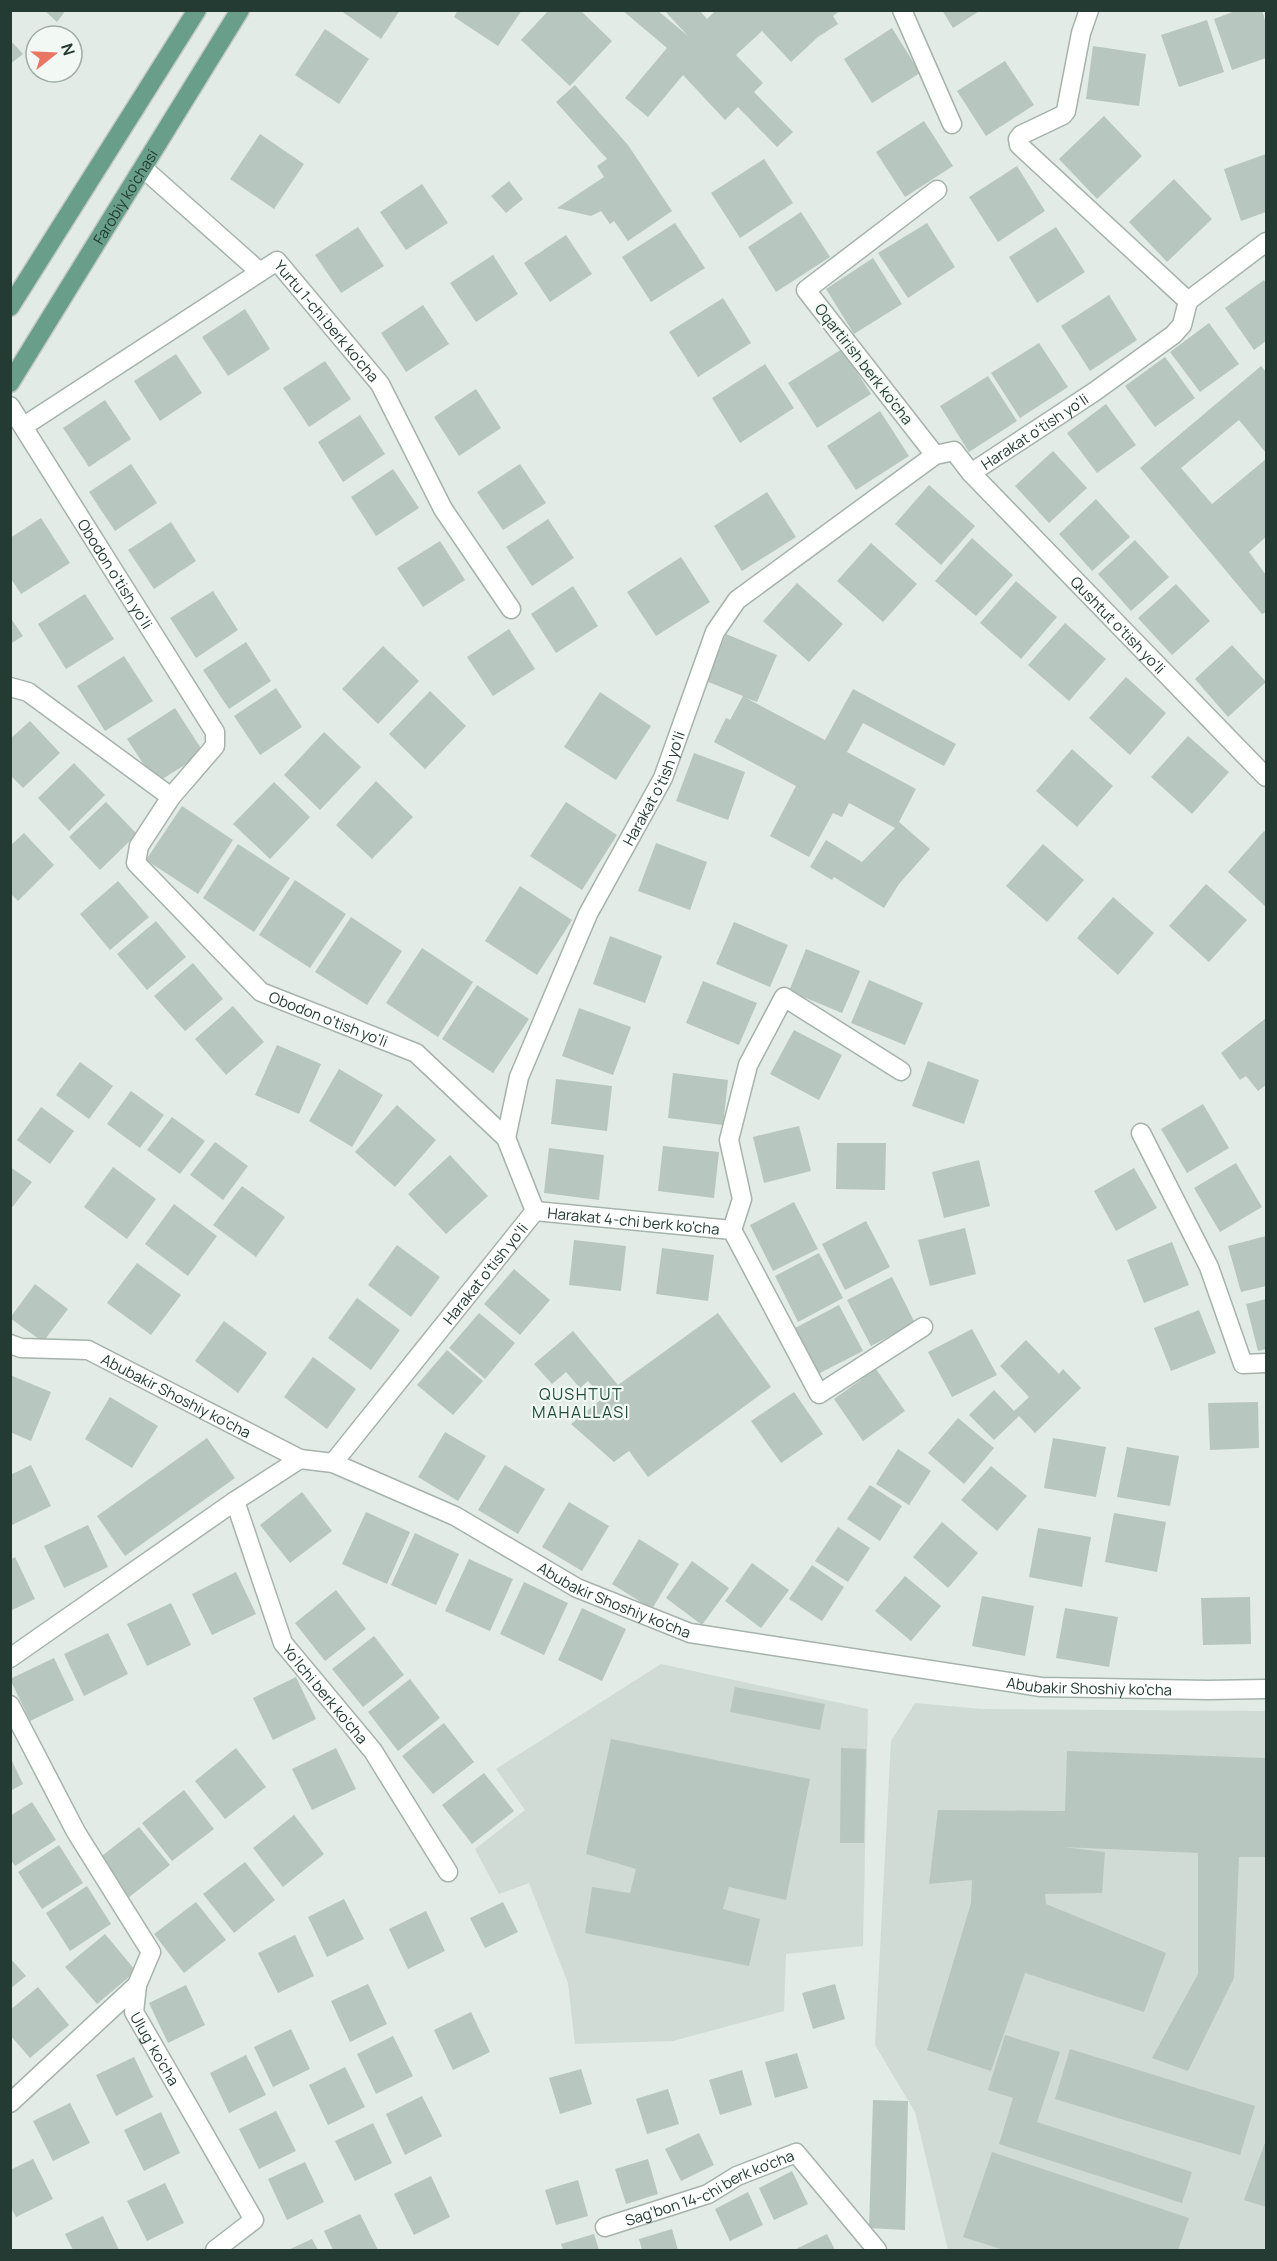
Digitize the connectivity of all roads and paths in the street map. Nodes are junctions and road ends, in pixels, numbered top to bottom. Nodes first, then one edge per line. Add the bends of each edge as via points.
1 (197, 10) edge
2 (240, 10) edge
3 (902, 10) edge
4 (1089, 10) edge
5 (952, 124) dead end
6 (143, 168) junction
7 (937, 190) dead end
8 (1266, 242) edge
9 (260, 273) junction
10 (1188, 301) junction
11 (10, 307) edge
12 (10, 383) edge
13 (10, 406) edge
14 (24, 426) junction
15 (935, 455) junction
16 (971, 472) junction
17 (511, 609) dead end
18 (10, 687) edge
19 (1266, 777) edge
20 (171, 797) junction
21 (901, 1071) dead end
22 (1140, 1133) dead end
23 (506, 1138) junction
24 (535, 1211) junction
25 (732, 1230) junction
26 (923, 1327) dead end
27 (10, 1344) edge
28 (1266, 1363) edge
29 (300, 1459) junction
30 (333, 1463) junction
31 (235, 1501) junction
32 (10, 1658) edge
33 (1266, 1689) edge
34 (10, 1705) edge
35 (448, 1872) dead end
36 (137, 1984) junction
37 (10, 2103) edge
38 (605, 2227) dead end
39 (215, 2250) edge
40 (877, 2250) edge

1 - 11 main road
2 - 6 main road, Farobiy ko'chasi
3 - 5 street
4 - 10 street via 1066,111 1021,135 1019,145
6 - 9 street
6 - 12 main road, Farobiy ko'chasi
7 - 15 street, Oqartirish berk ko'cha via 806,290
8 - 10 street
9 - 14 street, Yurtu 1-chi berk ko'cha
9 - 17 street, Yurtu 1-chi berk ko'cha via 277,261 380,384 443,509
10 - 16 street, Harakat o'tish yo'li via 1182,324 1173,335
13 - 14 street, Obodon o'tish yo'li
14 - 20 street, Obodon o'tish yo'li via 215,732 215,746
15 - 16 street, Harakat o'tish yo'li via 954,451
15 - 23 street, Harakat o'tish yo'li via 737,600 715,632 663,778 588,914 519,1077
16 - 19 street, Qushtut o'tish yo'li
18 - 20 street via 28,692
20 - 23 street, Obodon o'tish yo'li via 139,846 136,863 261,992 416,1053
21 - 25 street, Harakat 4-chi berk ko'cha via 784,997 748,1065 729,1140 742,1199
22 - 28 street via 1209,1268 1243,1364
23 - 24 street, Harakat o'tish yo'li
24 - 25 street, Harakat 4-chi berk ko'cha
24 - 30 street, Harakat o'tish yo'li
25 - 26 street, Harakat 4-chi berk ko'cha via 819,1394
27 - 29 street, Abubakir Shoshiy ko'cha via 21,1348 88,1350
29 - 30 street, Abubakir Shoshiy ko'cha
29 - 31 street
30 - 33 street, Abubakir Shoshiy ko'cha via 455,1516 578,1588 690,1633 1041,1687
31 - 32 street
31 - 35 street, Yo'lchi berk ko'cha via 283,1643 373,1751
34 - 36 street, Ulug' ko'cha via 76,1832 151,1952
36 - 37 street
36 - 39 street, Ulug' ko'cha via 134,2012 254,2220
38 - 40 street, Sag'bon 14-chi berk ko'cha via 708,2194 737,2176 796,2153

